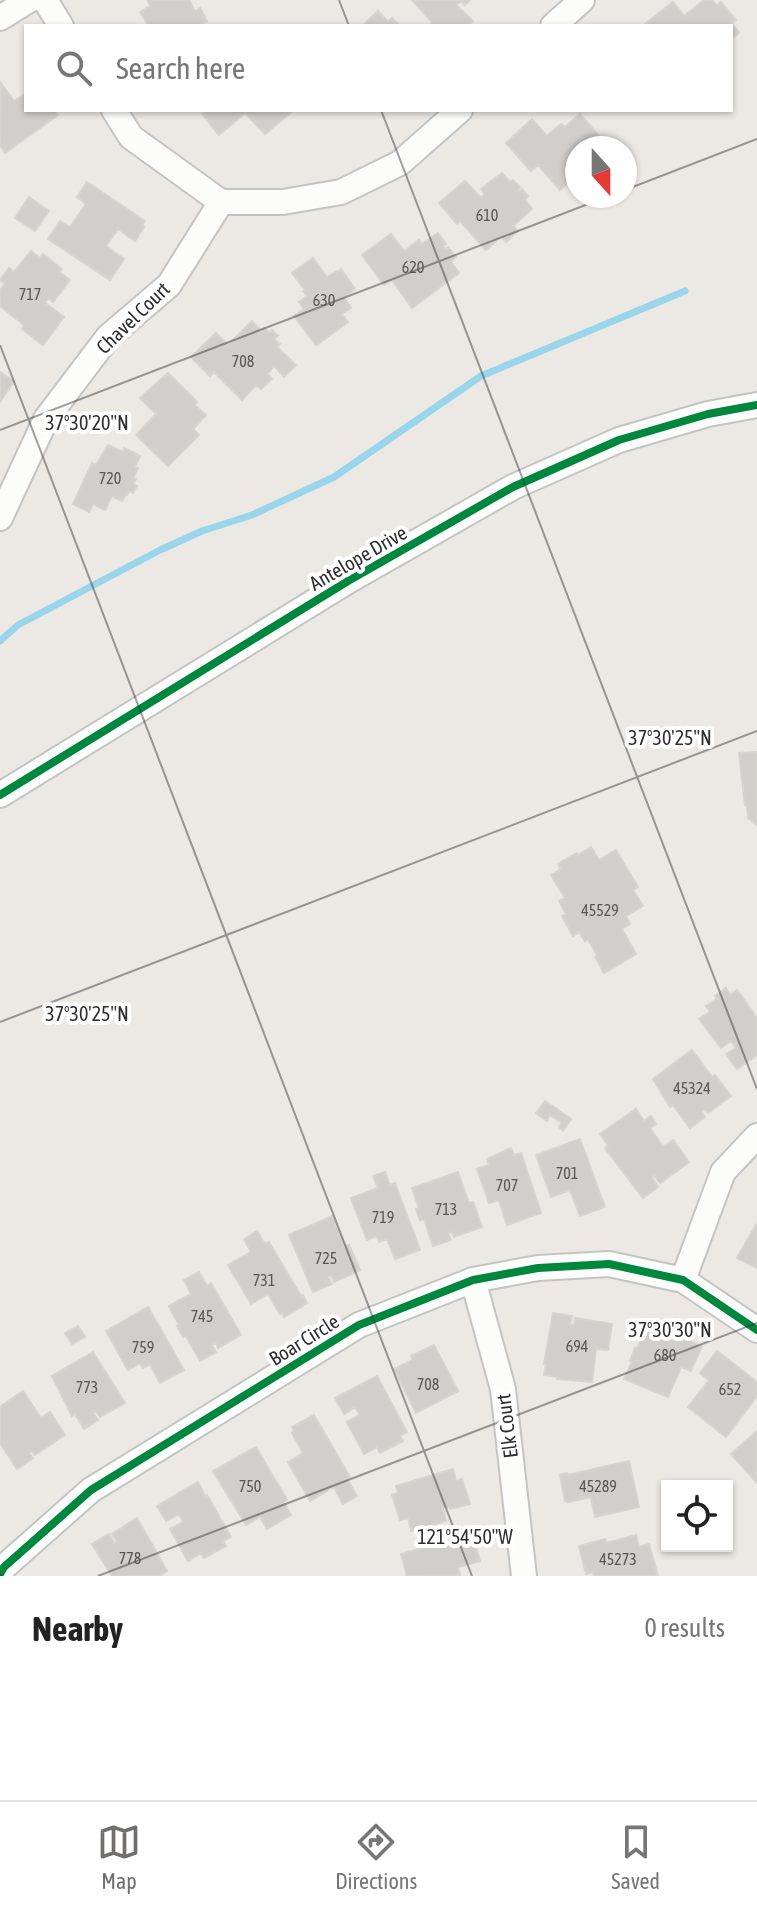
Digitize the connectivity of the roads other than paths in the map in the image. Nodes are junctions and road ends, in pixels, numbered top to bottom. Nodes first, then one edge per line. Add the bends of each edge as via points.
1 (29, 0) edge
2 (45, 0) edge
3 (582, 0) edge
4 (0, 18) edge
5 (60, 24) edge
6 (555, 24) edge
7 (115, 112) edge
8 (458, 112) edge
9 (221, 202) junction
10 (757, 405) edge
11 (0, 518) edge
12 (0, 795) edge
13 (757, 1136) edge
14 (473, 1280) junction
15 (683, 1280) junction
16 (757, 1330) edge
17 (0, 1574) edge
18 (524, 1576) edge

1 - 4 street
2 - 5 street
3 - 6 street
7 - 9 street via 131,137
8 - 9 street via 400,163 341,192 283,202
9 - 11 street, Chavel Court via 169,285 108,337 46,419
10 - 12 street, Antelope Drive via 619,440 513,487 348,581
13 - 15 street via 723,1172
14 - 15 street, Boar Circle via 538,1268 609,1264
14 - 17 street, Boar Circle via 359,1325 91,1490
14 - 18 street, Elk Court via 503,1389
15 - 16 street, Boar Circle

